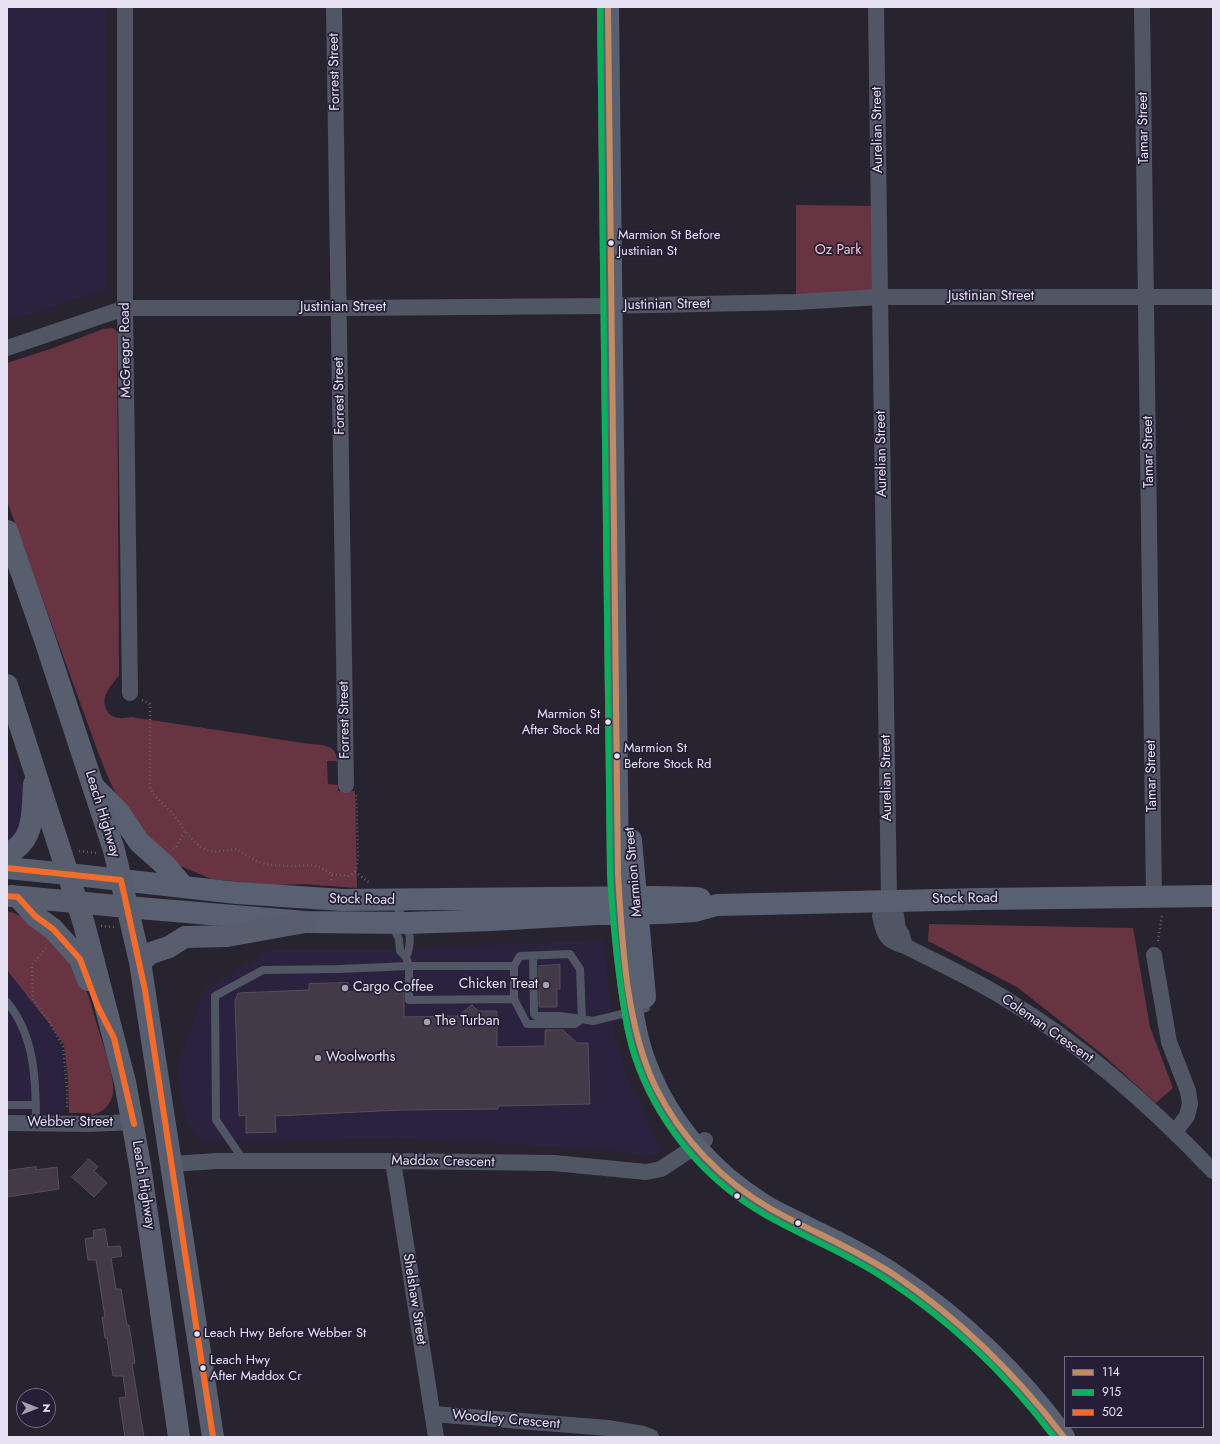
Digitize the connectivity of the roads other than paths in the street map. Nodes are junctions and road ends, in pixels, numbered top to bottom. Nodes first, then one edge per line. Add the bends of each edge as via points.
1 (125, 7) edge
2 (334, 7) edge
3 (608, 7) edge
4 (619, 7) edge
5 (876, 7) edge
6 (1142, 7) edge
7 (880, 296) junction
8 (1147, 297) junction
9 (1213, 297) edge
10 (617, 305) junction
11 (125, 308) junction
12 (339, 308) junction
13 (7, 348) edge
14 (7, 531) edge
15 (7, 685) edge
16 (130, 693) road end
17 (35, 773) junction
18 (346, 785) road end
19 (94, 788) junction
20 (7, 854) edge
21 (7, 868) edge
22 (68, 874) junction
23 (121, 880) junction
24 (183, 886) junction
25 (13, 896) edge
26 (1213, 896) edge
27 (393, 900) junction
28 (889, 901) junction
29 (77, 902) junction
30 (1158, 904) junction
31 (628, 906) junction
32 (127, 907) junction
33 (304, 922) junction
34 (399, 923) junction
35 (1154, 955) road end
36 (533, 956) junction
37 (406, 957) junction
38 (140, 962) junction
39 (409, 966) junction
40 (514, 966) junction
41 (514, 999) junction
42 (7, 1002) edge
43 (639, 1010) junction
44 (582, 1019) junction
45 (114, 1038) junction
46 (7, 1105) edge
47 (36, 1105) junction
48 (133, 1122) junction
49 (7, 1123) edge
50 (36, 1123) junction
51 (1175, 1132) junction
52 (700, 1143) junction
53 (244, 1161) junction
54 (393, 1161) junction
55 (171, 1164) junction
56 (1213, 1171) edge
57 (432, 1414) junction
58 (1064, 1420) edge
59 (1071, 1428) edge
60 (179, 1437) edge
61 (212, 1437) edge
62 (436, 1437) edge
63 (651, 1437) edge
64 (1064, 1437) edge
65 (1077, 1437) edge

1 - 11 street, McGregor Road
2 - 12 street, Forrest Street
3 - 10 main road, Marmion Street
4 - 10 main road, Marmion Street
5 - 7 street, Aurelian Street
6 - 8 street, Tamar Street
7 - 8 street, Justinian Street
7 - 10 street, Justinian Street via 796,302
7 - 28 street, Aurelian Street
8 - 9 street, Justinian Street
8 - 30 street, Tamar Street
10 - 12 street, Justinian Street
10 - 31 main road, Marmion Street via 630,833
11 - 12 street, Justinian Street
11 - 13 street, Justinian Street
11 - 16 street, McGregor Road
12 - 18 street, Forrest Street
14 - 19 highway, Leach Highway
15 - 17 highway, Leach Highway
17 - 20 highway via 28,835 22,844
17 - 22 highway, Leach Highway
19 - 23 highway, Leach Highway
19 - 24 main road via 119,812 139,842 166,866
21 - 22 highway, Stock Road
22 - 23 highway, Stock Road
22 - 29 highway, Leach Highway
23 - 24 main road, Stock Road
23 - 32 highway, Leach Highway
24 - 27 main road, Stock Road via 237,894 295,898
25 - 29 highway, Stock Road
25 - 45 highway via 52,929 80,959 98,1007
26 - 30 main road, Stock Road
27 - 31 main road, Stock Road
27 - 34 lane
28 - 30 main road, Stock Road
28 - 31 main road, Stock Road via 717,904 695,911
28 - 51 street, Coleman Crescent via 905,946 1009,1000 1057,1032 1123,1085
29 - 32 highway, Stock Road
29 - 45 highway, Leach Highway
31 - 34 main road, Stock Road
31 - 43 main road, Marmion Street
32 - 33 main road, Stock Road
32 - 38 highway, Leach Highway
33 - 34 main road, Stock Road
33 - 38 highway via 227,936 185,937 169,947 151,953
34 - 37 lane via 400,951
34 - 37 lane via 410,939
35 - 51 street via 1169,1042 1190,1104 1187,1116
36 - 40 lane via 520,956
36 - 44 lane via 570,954 580,969
36 - 44 lane via 534,1014
37 - 39 lane
38 - 55 highway, Leach Highway
39 - 40 lane
39 - 41 lane via 409,1000
39 - 53 lane via 263,970 215,996 216,1120
40 - 41 lane
41 - 44 lane via 527,1024 575,1024
42 - 47 lane via 13,1008 27,1038 33,1060
43 - 44 lane via 593,1021
43 - 52 main road, Marmion Street via 640,1048 647,1068 670,1112
45 - 48 highway, Leach Highway
46 - 47 lane
47 - 50 lane
48 - 50 street, Webber Street
48 - 60 highway, Leach Highway
49 - 50 street, Webber Street
51 - 56 street, Coleman Crescent
52 - 54 street, Maddox Crescent via 662,1169 646,1172 554,1163
52 - 58 main road, Marmion Street via 746,1180 858,1240 898,1264 949,1301 1010,1357
52 - 64 main road, Marmion Street via 719,1172 743,1192 853,1250 942,1309 1020,1384
53 - 54 street, Maddox Crescent
53 - 55 street, Maddox Crescent
54 - 57 street, Shelshaw Street
55 - 61 highway, Leach Highway
57 - 62 street, Shelshaw Street
57 - 63 street, Woodley Crescent via 608,1428
59 - 65 main road

